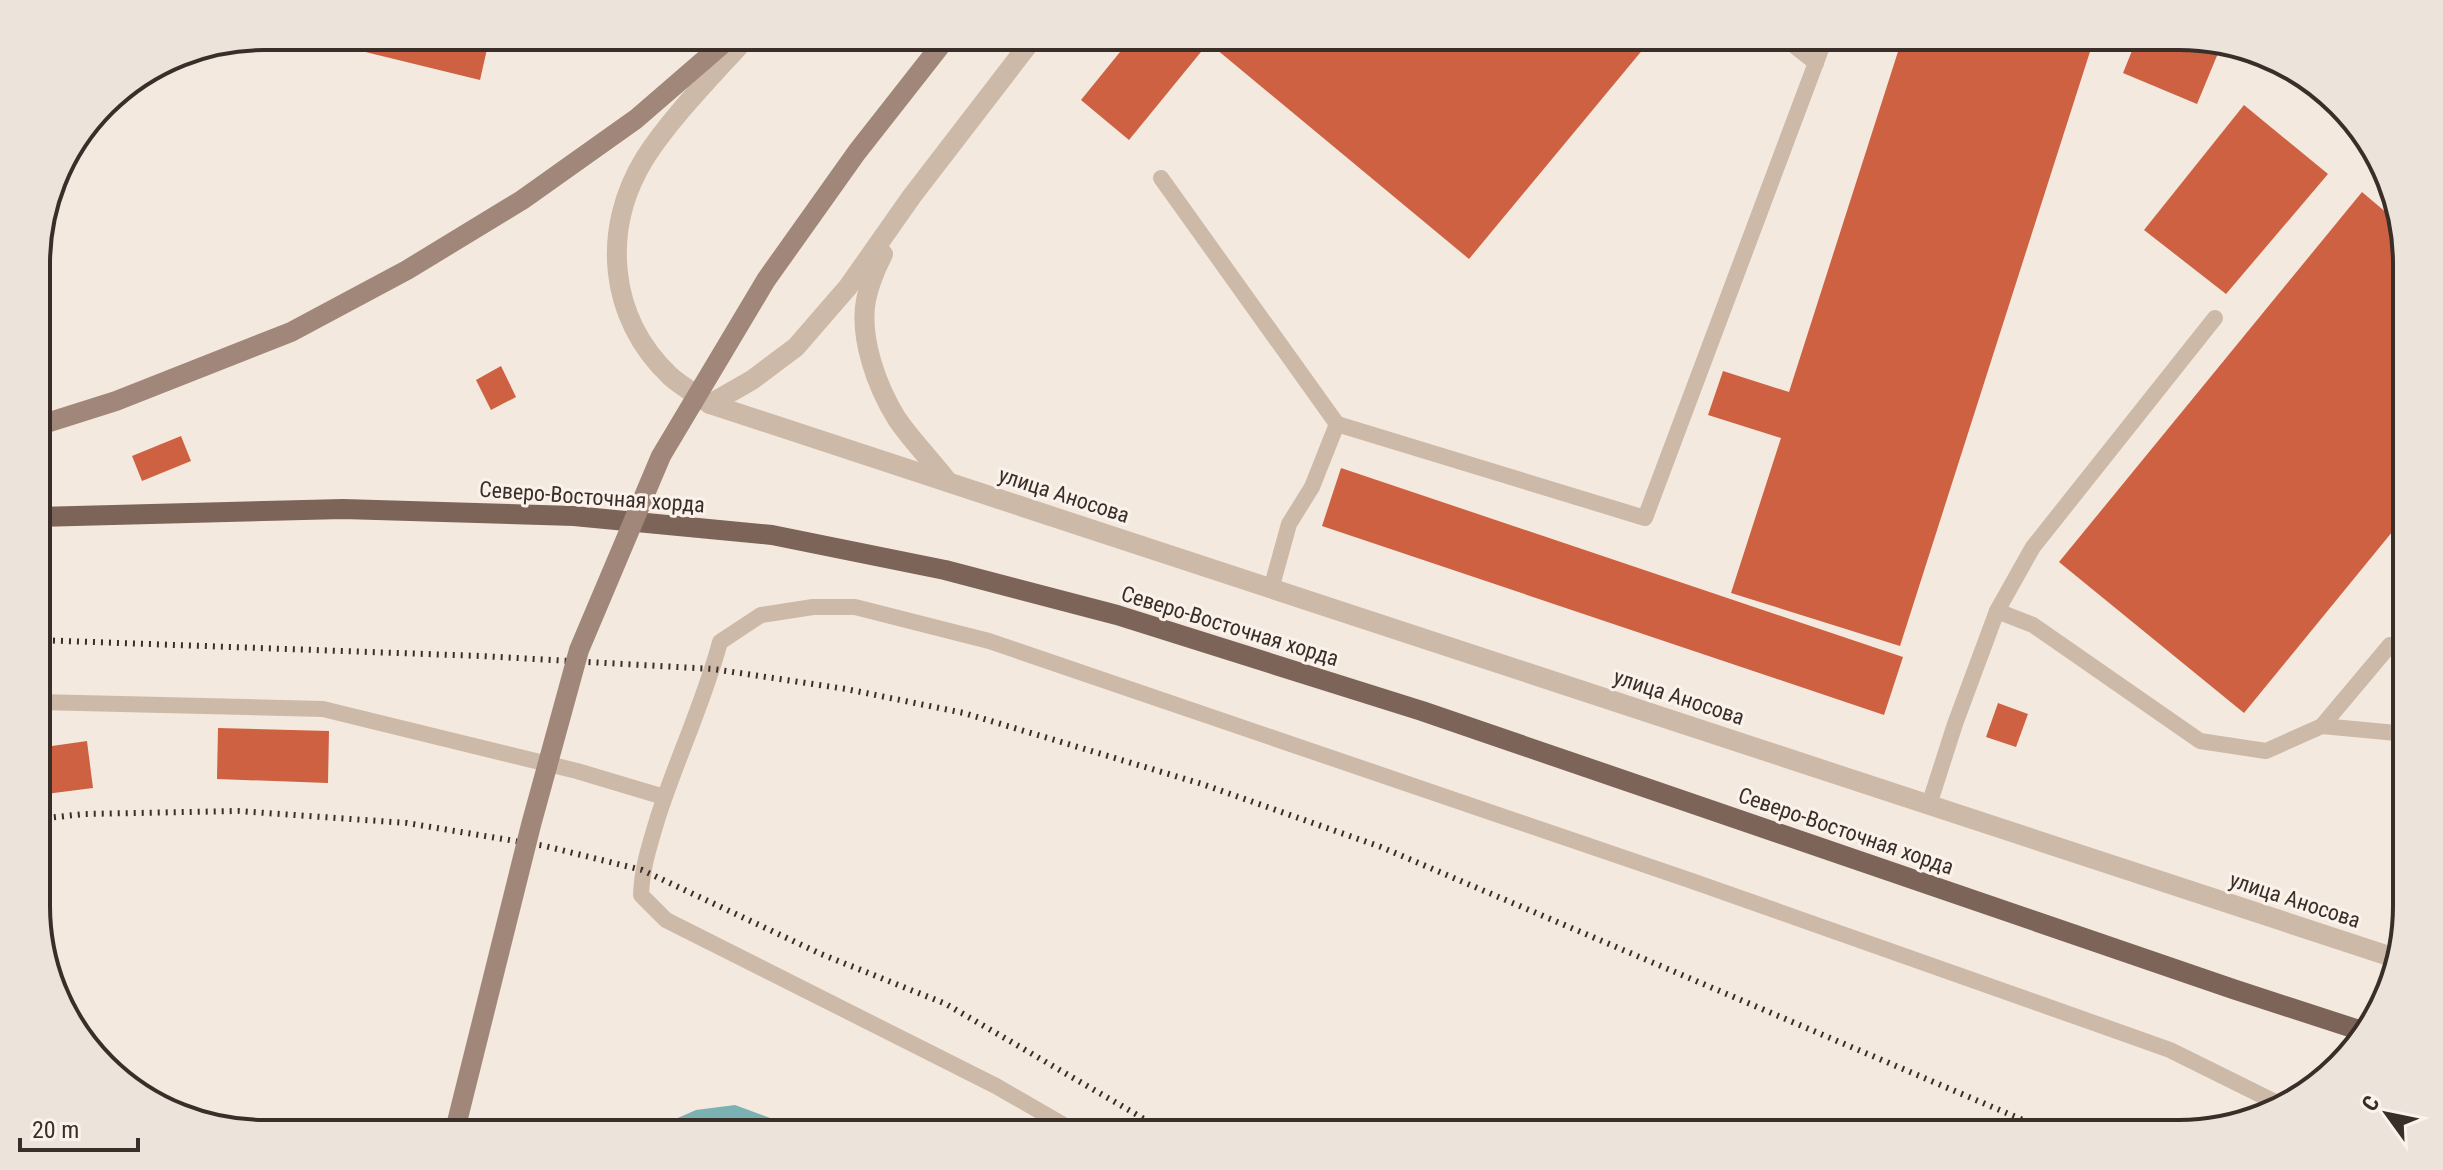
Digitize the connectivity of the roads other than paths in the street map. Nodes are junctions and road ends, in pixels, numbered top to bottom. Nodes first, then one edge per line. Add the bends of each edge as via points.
1 (716, 50) edge
2 (736, 50) edge
3 (937, 50) edge
4 (1024, 50) edge
5 (1800, 50) edge
6 (1821, 50) edge
7 (1816, 63) junction
8 (1161, 178) dead end
9 (912, 196) junction
10 (2215, 318) dead end
11 (710, 404) junction
12 (50, 422) edge
13 (1337, 424) junction
14 (948, 483) junction
15 (50, 517) edge
16 (1271, 589) junction
17 (1997, 611) junction
18 (2390, 645) dead end
19 (50, 702) edge
20 (2322, 726) junction
21 (2393, 733) edge
22 (664, 797) junction
23 (1929, 805) junction
24 (2387, 955) edge
25 (2354, 1028) edge
26 (2270, 1099) edge
27 (457, 1120) edge
28 (1055, 1120) edge

1 - 12 main road via 636,119 522,200 407,270 291,332
2 - 11 street, улица Аносова via 645,158 616,235 618,285 636,331 670,376
3 - 27 main road, bridge via 766,280 661,456 579,650
4 - 9 street
5 - 7 lane
6 - 7 lane
7 - 13 lane via 1645,518
8 - 13 lane
9 - 11 street via 848,287 796,347
9 - 14 street via 874,272 865,303 866,331 880,386 897,419
10 - 17 lane via 2033,547
11 - 14 street, улица Аносова
13 - 16 lane via 1312,487 1289,524
14 - 16 street, улица Аносова
15 - 25 main road, Северо-Восточная хорда via 343,509 574,516 772,535 945,570 1117,615 1422,711
16 - 23 street, улица Аносова
17 - 20 lane via 2033,625 2200,741 2266,751
17 - 23 lane
18 - 20 lane
19 - 22 lane via 323,709
20 - 21 lane
22 - 26 lane via 720,642 761,615 855,607 989,641 1692,881 2170,1050
22 - 28 lane via 642,870 641,895 666,920
23 - 24 street, улица Аносова

